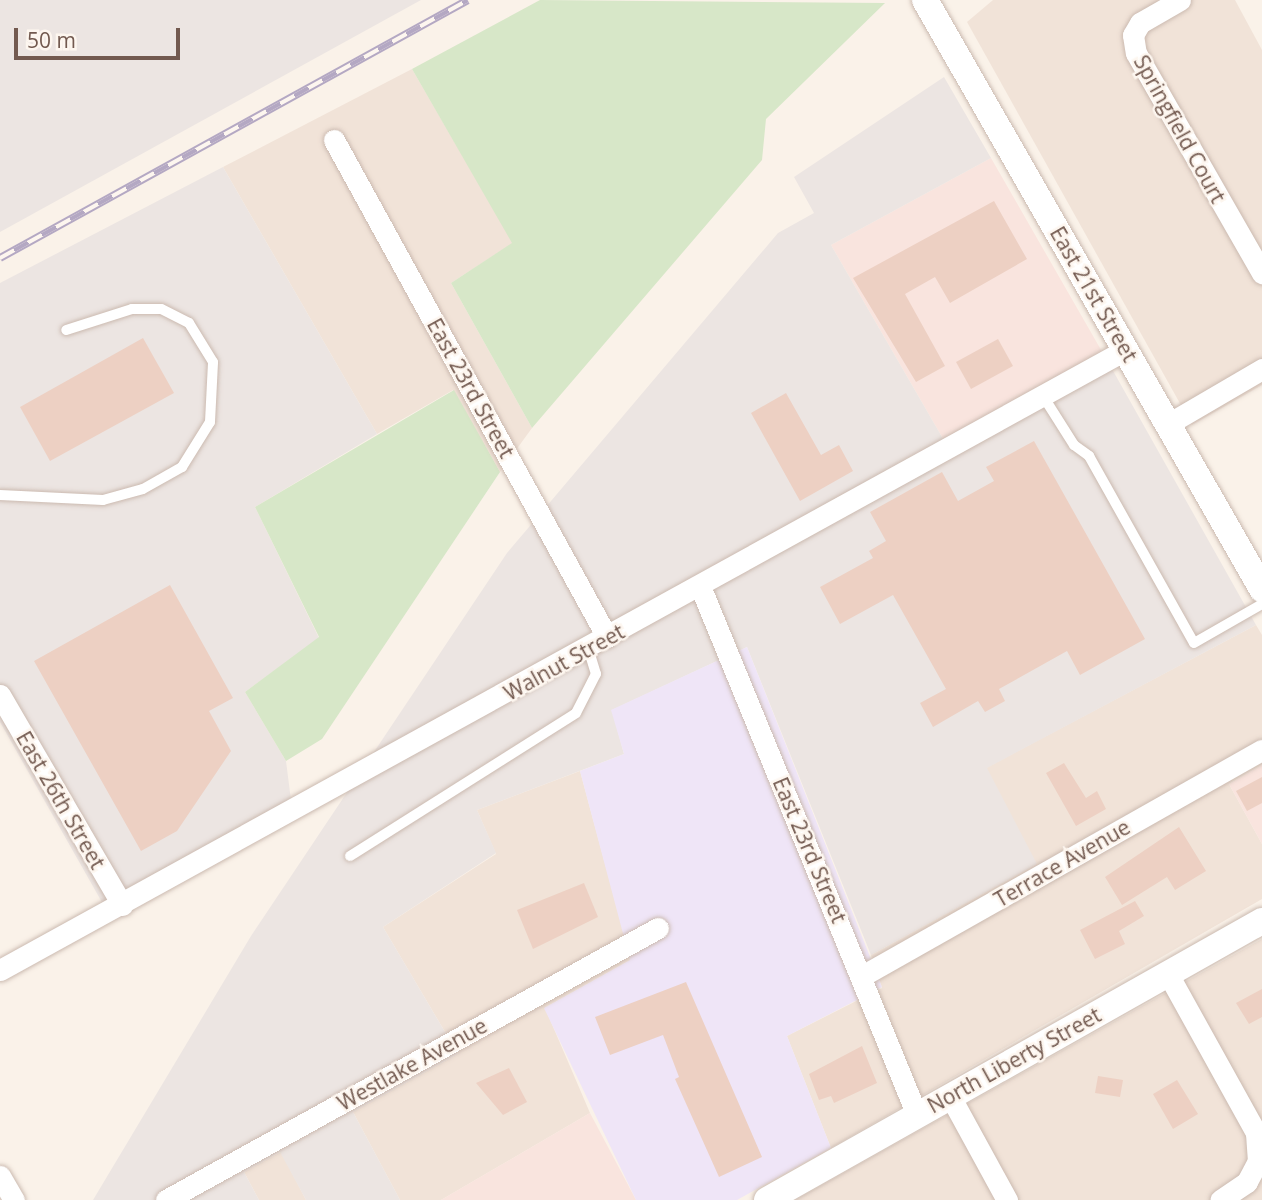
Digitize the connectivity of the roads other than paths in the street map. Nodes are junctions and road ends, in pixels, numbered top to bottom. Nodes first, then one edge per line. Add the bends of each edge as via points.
1 (925, 0) edge
2 (1180, 0) edge
3 (334, 139) dead end
4 (1262, 273) edge
5 (66, 330) dead end
6 (1125, 350) junction
7 (1262, 369) edge
8 (1043, 396) junction
9 (1168, 424) junction
10 (0, 495) edge
11 (700, 586) junction
12 (1262, 589) edge
13 (1262, 604) edge
14 (607, 637) junction
15 (588, 648) junction
16 (0, 695) edge
17 (1262, 750) edge
18 (350, 856) dead end
19 (122, 905) junction
20 (1262, 921) edge
21 (658, 928) dead end
22 (0, 970) edge
23 (1168, 974) junction
24 (862, 976) junction
25 (950, 1096) junction
26 (917, 1115) junction
27 (0, 1176) edge
28 (14, 1200) edge
29 (166, 1200) edge
30 (767, 1200) edge
31 (1007, 1200) edge
32 (1220, 1200) edge

1 - 6 street, East 21st Street
2 - 4 street, Springfield Court via 1140,23 1133,35 1136,53
3 - 14 street, East 23rd Street
5 - 10 lane via 132,309 161,309 189,323 213,362 211,422 183,467 143,489 103,500
6 - 8 street, Walnut Street
6 - 9 street, East 21st Street
7 - 9 street
8 - 11 street, Walnut Street
8 - 13 lane via 1074,445 1089,456 1194,643
9 - 12 street, East 21st Street
11 - 14 street, Walnut Street
11 - 24 street, East 23rd Street
14 - 15 street, Walnut Street
15 - 18 lane via 596,674 576,713
15 - 19 street, Walnut Street
16 - 19 street, East 26th Street
17 - 24 street, Terrace Avenue
19 - 22 street, Walnut Street
20 - 23 street, North Liberty Street
21 - 29 street, Westlake Avenue
23 - 25 street, North Liberty Street
23 - 32 street via 1256,1133 1258,1161 1247,1182
24 - 26 street, East 23rd Street
25 - 26 street, North Liberty Street
25 - 31 street
26 - 30 street, North Liberty Street
27 - 28 street

